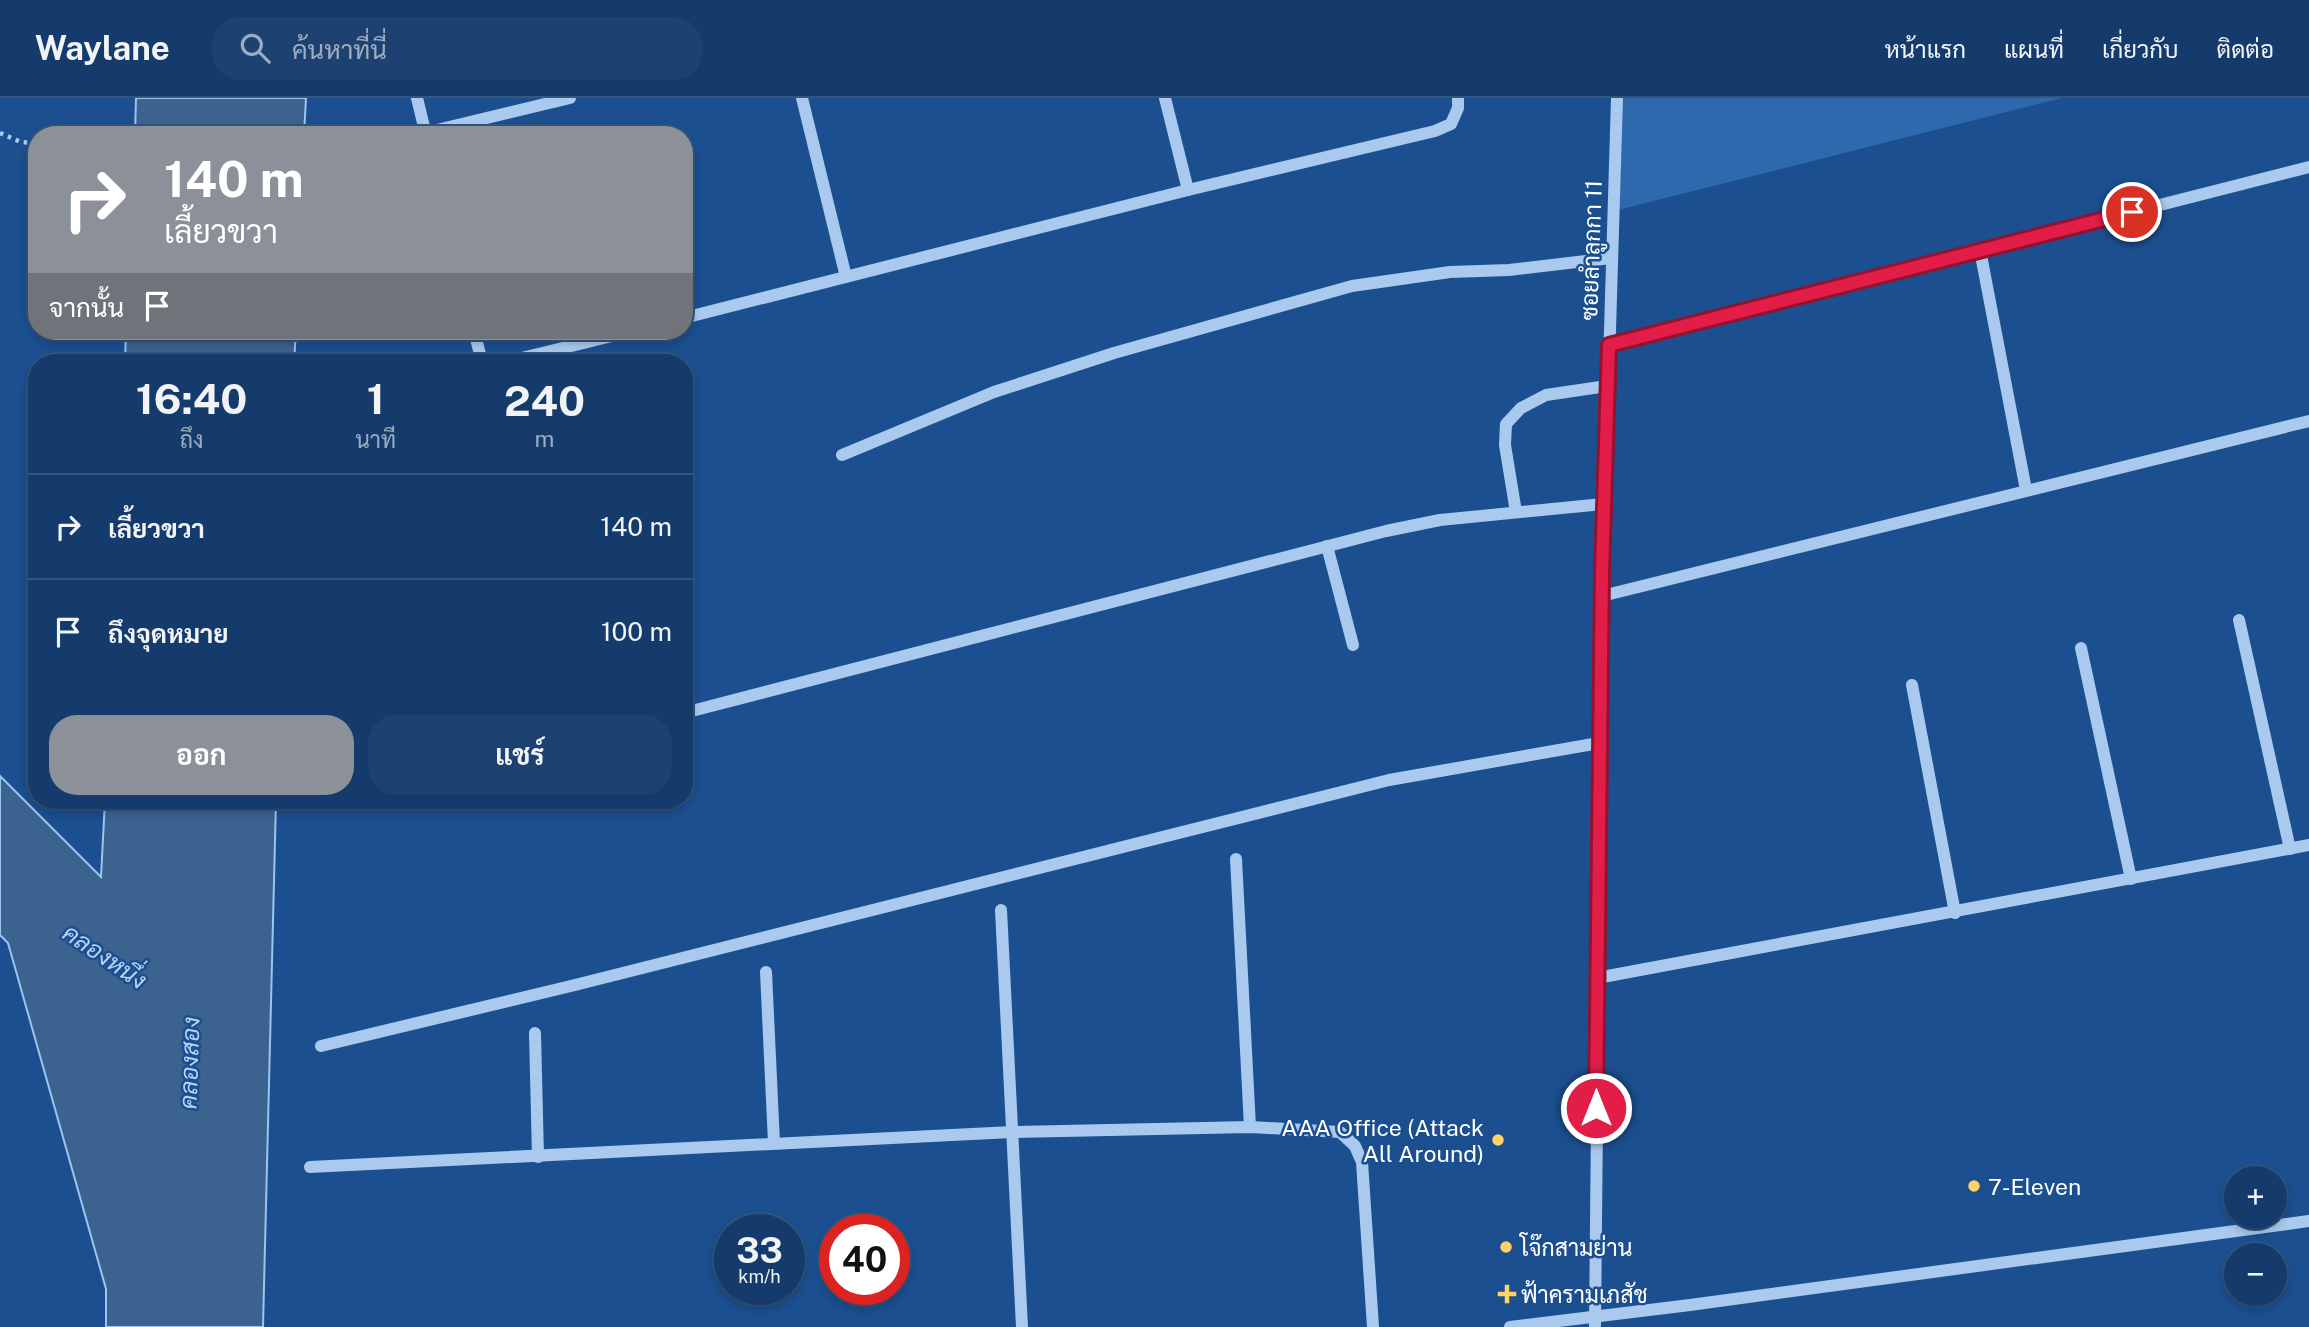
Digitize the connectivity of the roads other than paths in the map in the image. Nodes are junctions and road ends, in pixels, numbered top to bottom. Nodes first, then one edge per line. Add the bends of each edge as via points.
1 (417, 98) edge
2 (570, 98) edge
3 (802, 98) edge
4 (1165, 98) edge
5 (1458, 98) edge
6 (1617, 98) edge
7 (421, 126) edge
8 (455, 126) edge
9 (2309, 167) edge
10 (1188, 190) junction
11 (1980, 250) junction
12 (1611, 258) junction
13 (846, 277) junction
14 (693, 316) edge
15 (595, 340) edge
16 (1609, 345) junction
17 (539, 354) edge
18 (1607, 386) junction
19 (2309, 421) edge
20 (842, 455) dead end
21 (2026, 490) junction
22 (1603, 504) junction
23 (1516, 512) junction
24 (1327, 546) junction
25 (1602, 596) junction
26 (2239, 620) dead end
27 (1353, 645) dead end
28 (2081, 648) dead end
29 (1912, 685) dead end
30 (693, 711) edge
31 (1600, 743) junction
32 (2309, 845) edge
33 (2290, 849) junction
34 (1236, 859) dead end
35 (2131, 879) junction
36 (1001, 910) dead end
37 (1955, 913) junction
38 (766, 972) dead end
39 (1597, 978) junction
40 (535, 1033) dead end
41 (321, 1046) dead end
42 (1250, 1127) junction
43 (1012, 1132) junction
44 (774, 1143) junction
45 (538, 1157) junction
46 (310, 1167) dead end
47 (2309, 1221) edge
48 (1595, 1322) edge
49 (1022, 1327) edge
50 (1373, 1327) edge
51 (1510, 1327) edge

1 - 7 street
2 - 8 street
3 - 13 street
4 - 10 street
5 - 10 street via 1451,124 1435,131
6 - 12 street, ซอยลำลูกกา 11
9 - 11 street
10 - 13 street
11 - 16 street
11 - 21 street
12 - 16 street, ซอยลำลูกกา 11
12 - 20 street via 1352,286 994,392
13 - 14 street
15 - 17 street
16 - 18 street, ซอยลำลูกกา 11
18 - 22 street, ซอยลำลูกกา 11
18 - 23 street via 1546,395 1521,408 1506,424
19 - 21 street
21 - 25 street
22 - 23 street
22 - 25 street, ซอยลำลูกกา 11
23 - 24 street via 1440,520
24 - 27 street
24 - 30 street
25 - 31 street, ซอยลำลูกกา 11
26 - 33 street
28 - 35 street
29 - 37 street
31 - 39 street, ซอยลำลูกกา 11
31 - 41 street via 1389,780
32 - 33 street
33 - 35 street
34 - 42 street
35 - 37 street
36 - 43 street
37 - 39 street
38 - 44 street
39 - 48 street, ซอยลำลูกกา 11
40 - 45 street
42 - 43 street
42 - 50 street via 1340,1132 1355,1146 1362,1162
43 - 44 street
43 - 49 street
44 - 45 street
45 - 46 street
47 - 48 street
48 - 51 street

